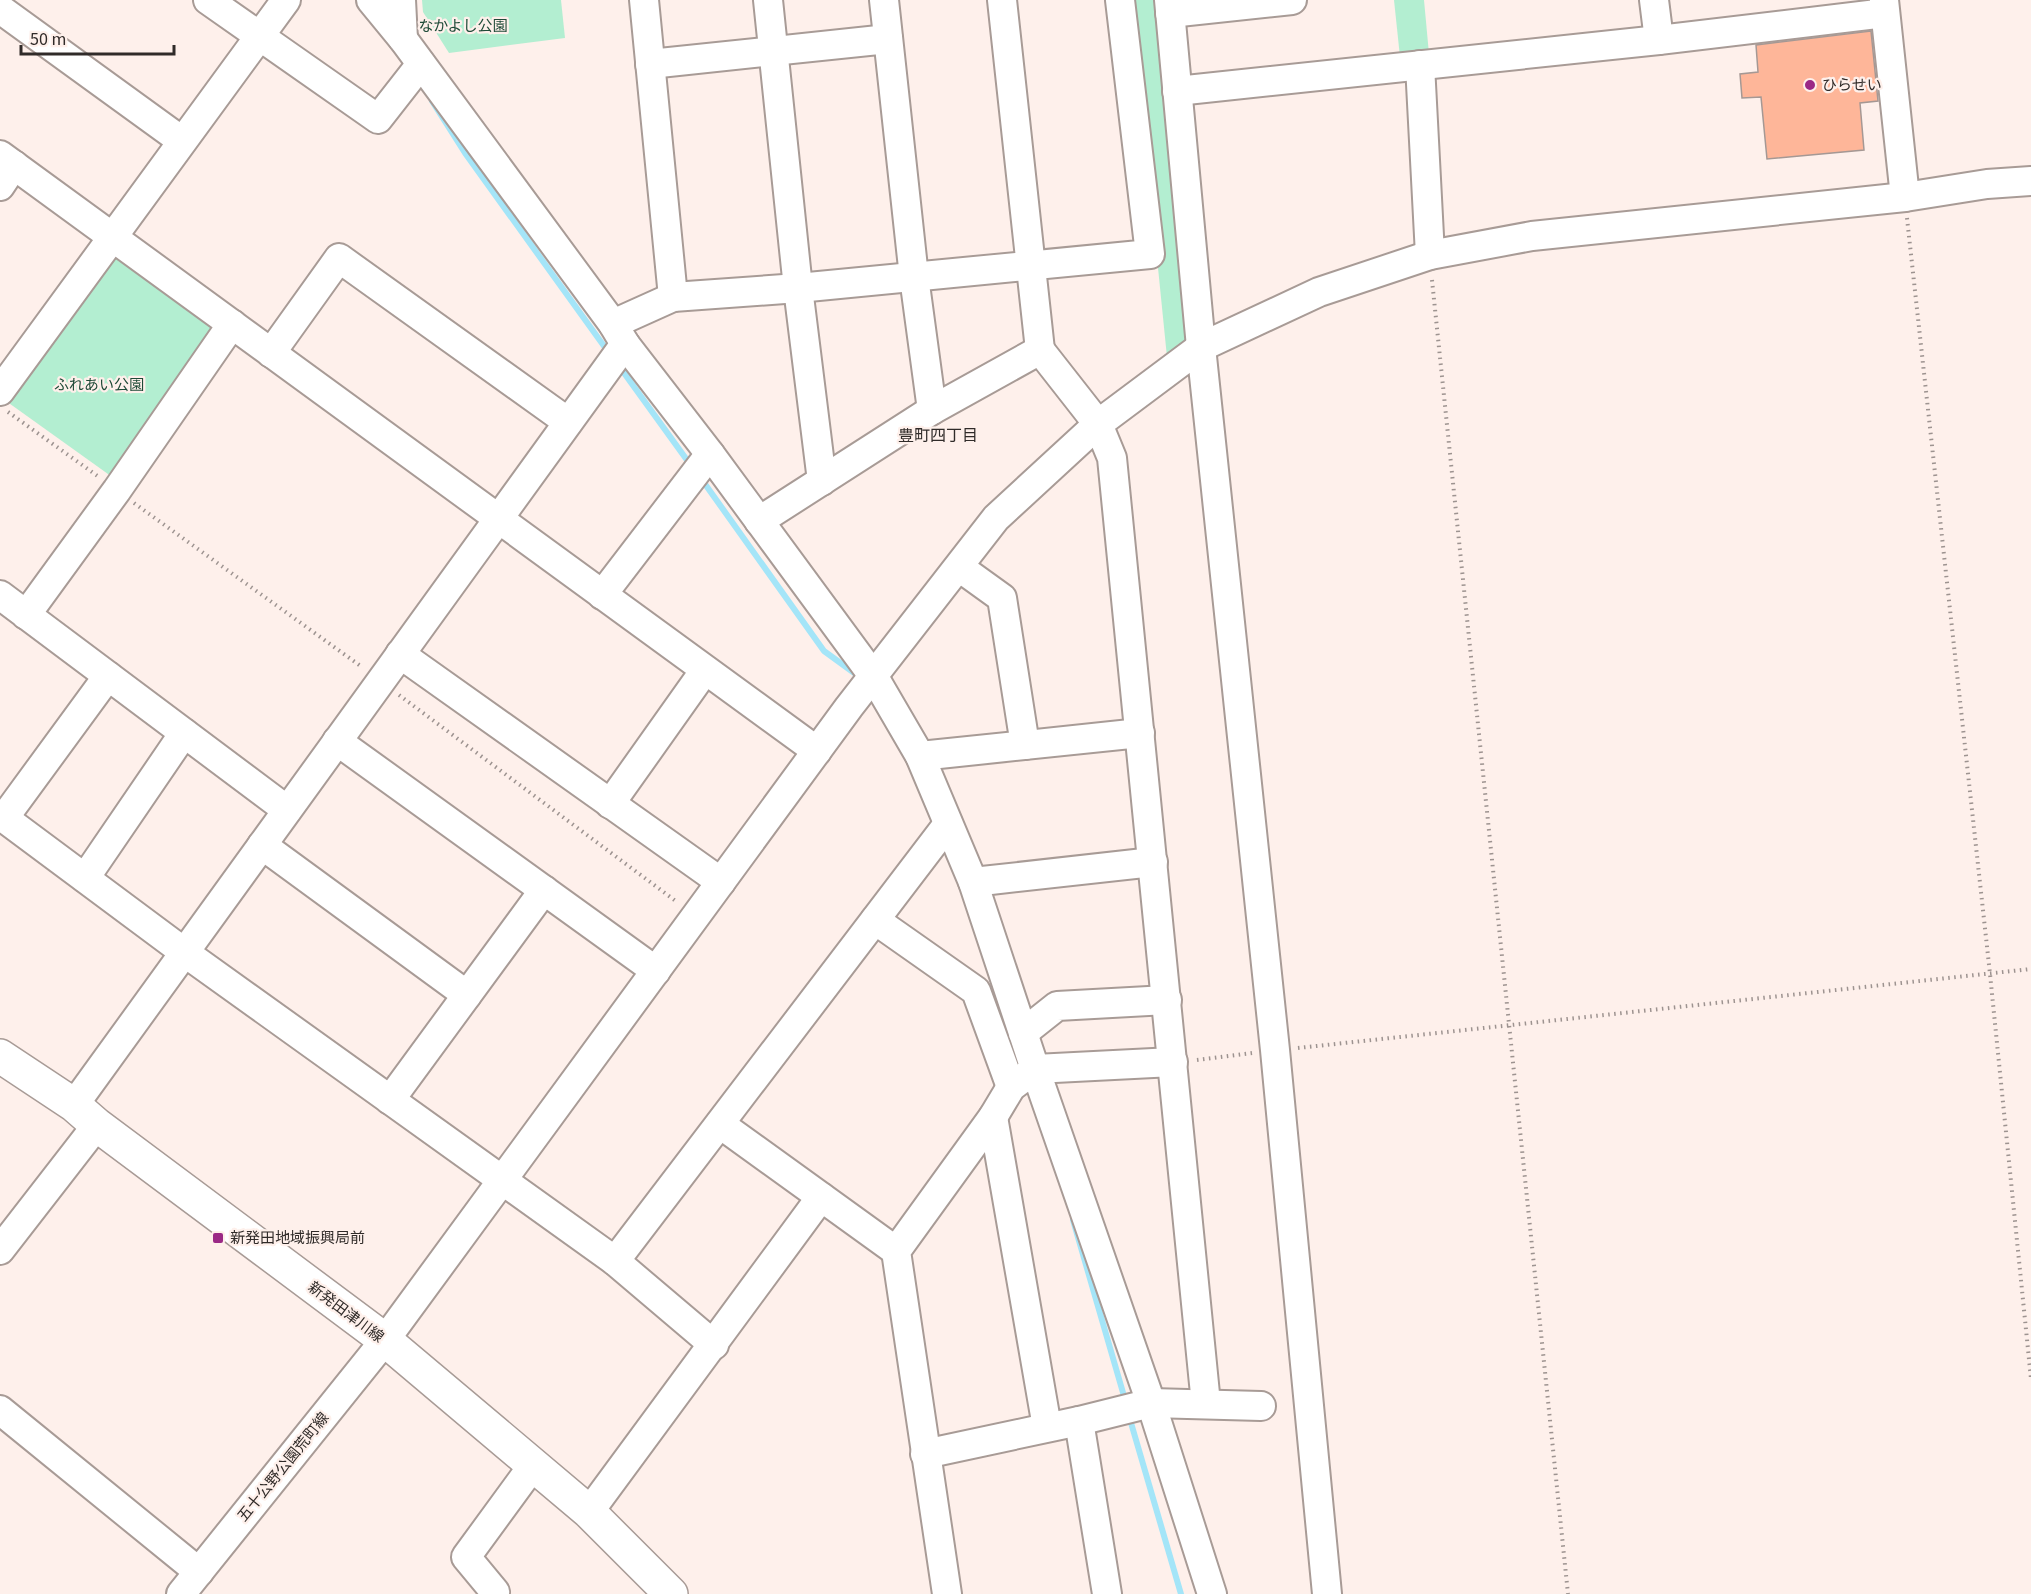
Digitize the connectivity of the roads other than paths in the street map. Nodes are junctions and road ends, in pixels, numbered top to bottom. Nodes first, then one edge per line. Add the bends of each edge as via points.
1 (208, 0) edge
2 (286, 0) edge
3 (371, 0) edge
4 (401, 0) edge
5 (644, 0) edge
6 (768, 0) edge
7 (884, 0) edge
8 (1002, 0) edge
9 (1120, 0) edge
10 (1292, 0) edge
11 (1654, 0) edge
12 (1169, 6) edge
13 (1885, 6) edge
14 (0, 9) edge
15 (259, 37) junction
16 (403, 39) junction
17 (888, 39) junction
18 (1659, 40) junction
19 (773, 53) junction
20 (421, 64) junction
21 (650, 64) junction
22 (1420, 66) junction
23 (1177, 91) junction
24 (182, 141) junction
25 (5, 169) edge
26 (2031, 181) edge
27 (1905, 197) junction
28 (112, 237) junction
29 (1430, 255) junction
30 (1032, 266) junction
31 (914, 277) junction
32 (798, 288) junction
33 (673, 297) junction
34 (232, 324) junction
35 (619, 334) junction
36 (1201, 347) junction
37 (1040, 350) junction
38 (271, 353) junction
39 (2, 389) edge
40 (932, 410) junction
41 (568, 422) junction
42 (1098, 424) junction
43 (710, 454) junction
44 (822, 481) junction
45 (498, 518) junction
46 (759, 521) junction
47 (959, 567) junction
48 (602, 595) junction
49 (0, 596) edge
50 (26, 615) junction
51 (400, 654) junction
52 (705, 670) junction
53 (108, 676) junction
54 (874, 677) junction
55 (184, 733) junction
56 (1140, 733) junction
57 (337, 741) junction
58 (1025, 745) junction
59 (817, 751) junction
60 (920, 756) junction
61 (610, 804) junction
62 (287, 810) junction
63 (2, 817) edge
64 (948, 824) junction
65 (262, 845) junction
66 (1153, 862) junction
67 (85, 878) junction
68 (721, 882) junction
69 (973, 882) junction
70 (544, 890) junction
71 (876, 920) junction
72 (184, 952) junction
73 (656, 970) junction
74 (467, 995) junction
75 (1167, 1000) junction
76 (1023, 1033) junction
77 (1173, 1062) junction
78 (3, 1065) edge
79 (1035, 1069) junction
80 (1011, 1087) junction
81 (390, 1100) junction
82 (85, 1115) junction
83 (993, 1117) junction
84 (720, 1124) junction
85 (502, 1181) junction
86 (821, 1197) junction
87 (0, 1250) edge
88 (896, 1251) junction
89 (615, 1261) junction
90 (385, 1340) junction
91 (714, 1344) junction
92 (1151, 1403) junction
93 (1206, 1404) junction
94 (1261, 1406) dead end
95 (0, 1410) edge
96 (1079, 1421) junction
97 (1047, 1427) junction
98 (925, 1454) junction
99 (534, 1464) junction
100 (589, 1512) junction
101 (190, 1583) edge
102 (663, 1591) edge
103 (494, 1594) edge
104 (947, 1594) edge
105 (1107, 1594) edge
106 (1212, 1594) edge
107 (1327, 1594) edge

1 - 15 street
2 - 15 street
3 - 16 street
4 - 16 street
5 - 21 street
6 - 19 street
7 - 17 street
8 - 30 street
9 - 30 street via 1150,254
10 - 12 street
11 - 18 street
12 - 23 street
13 - 18 street
13 - 27 street
14 - 24 street
15 - 20 street via 378,119
15 - 24 street
16 - 20 street
17 - 19 street
17 - 31 street
18 - 22 street
19 - 21 street
19 - 32 street
20 - 35 street
21 - 33 street
22 - 23 street
22 - 29 street
23 - 36 street
24 - 28 street
25 - 28 street
26 - 27 street, 五十公野公園荒町線
27 - 29 street, 五十公野公園荒町線 via 1532,237
28 - 34 street
28 - 39 street
29 - 36 street, 五十公野公園荒町線 via 1319,292
30 - 31 street
30 - 37 street
31 - 32 street
31 - 40 street
32 - 33 street
32 - 44 street
33 - 35 street
34 - 38 street
34 - 50 street
35 - 41 street
35 - 43 street
36 - 42 street, 五十公野公園荒町線
36 - 107 street
37 - 40 street
37 - 42 street
38 - 41 street via 339,258
38 - 45 street
40 - 44 street
41 - 45 street
42 - 47 street, 五十公野公園荒町線 via 996,518
42 - 56 street via 1112,458
43 - 46 street
43 - 48 street
44 - 46 street
45 - 48 street
45 - 51 street
46 - 54 street
47 - 54 street, 五十公野公園荒町線
47 - 58 street via 1002,598
48 - 52 street
49 - 50 street
50 - 53 street
51 - 57 street
51 - 61 street
52 - 59 street
52 - 61 street
53 - 55 street
53 - 63 street
54 - 59 street, 五十公野公園荒町線
54 - 60 street
55 - 62 street
55 - 67 street
56 - 58 street
56 - 66 street
57 - 62 street
57 - 70 street
58 - 60 street
59 - 68 street, 五十公野公園荒町線
60 - 64 street
61 - 68 street
62 - 65 street
63 - 67 street
64 - 69 street
64 - 71 street
65 - 72 street
65 - 74 street
66 - 69 street
66 - 75 street
67 - 72 street
68 - 73 street, 五十公野公園荒町線
69 - 76 street
70 - 73 street
70 - 74 street
71 - 80 street via 976,991
71 - 84 street
72 - 81 street
72 - 82 street
73 - 85 street, 五十公野公園荒町線
74 - 81 street
75 - 76 street via 1057,1006
75 - 77 street
76 - 79 street
77 - 79 street
77 - 93 street
78 - 82 main road, 新発田津川線
79 - 80 street
79 - 92 street
80 - 83 street
81 - 85 street
82 - 87 street
82 - 90 main road, 新発田津川線
83 - 88 street
83 - 97 street
84 - 86 street
84 - 89 street
85 - 89 street
85 - 90 street, 五十公野公園荒町線
86 - 88 street
86 - 91 street
88 - 98 street
89 - 91 street
90 - 99 main road, 新発田津川線
90 - 101 street, 五十公野公園荒町線
91 - 100 street
92 - 93 street
92 - 96 street
92 - 106 street
93 - 94 street
95 - 101 street
96 - 97 street
96 - 105 street
97 - 98 street
98 - 104 street
99 - 100 main road, 新発田津川線
99 - 103 street via 466,1557
100 - 102 main road, 新発田津川線

